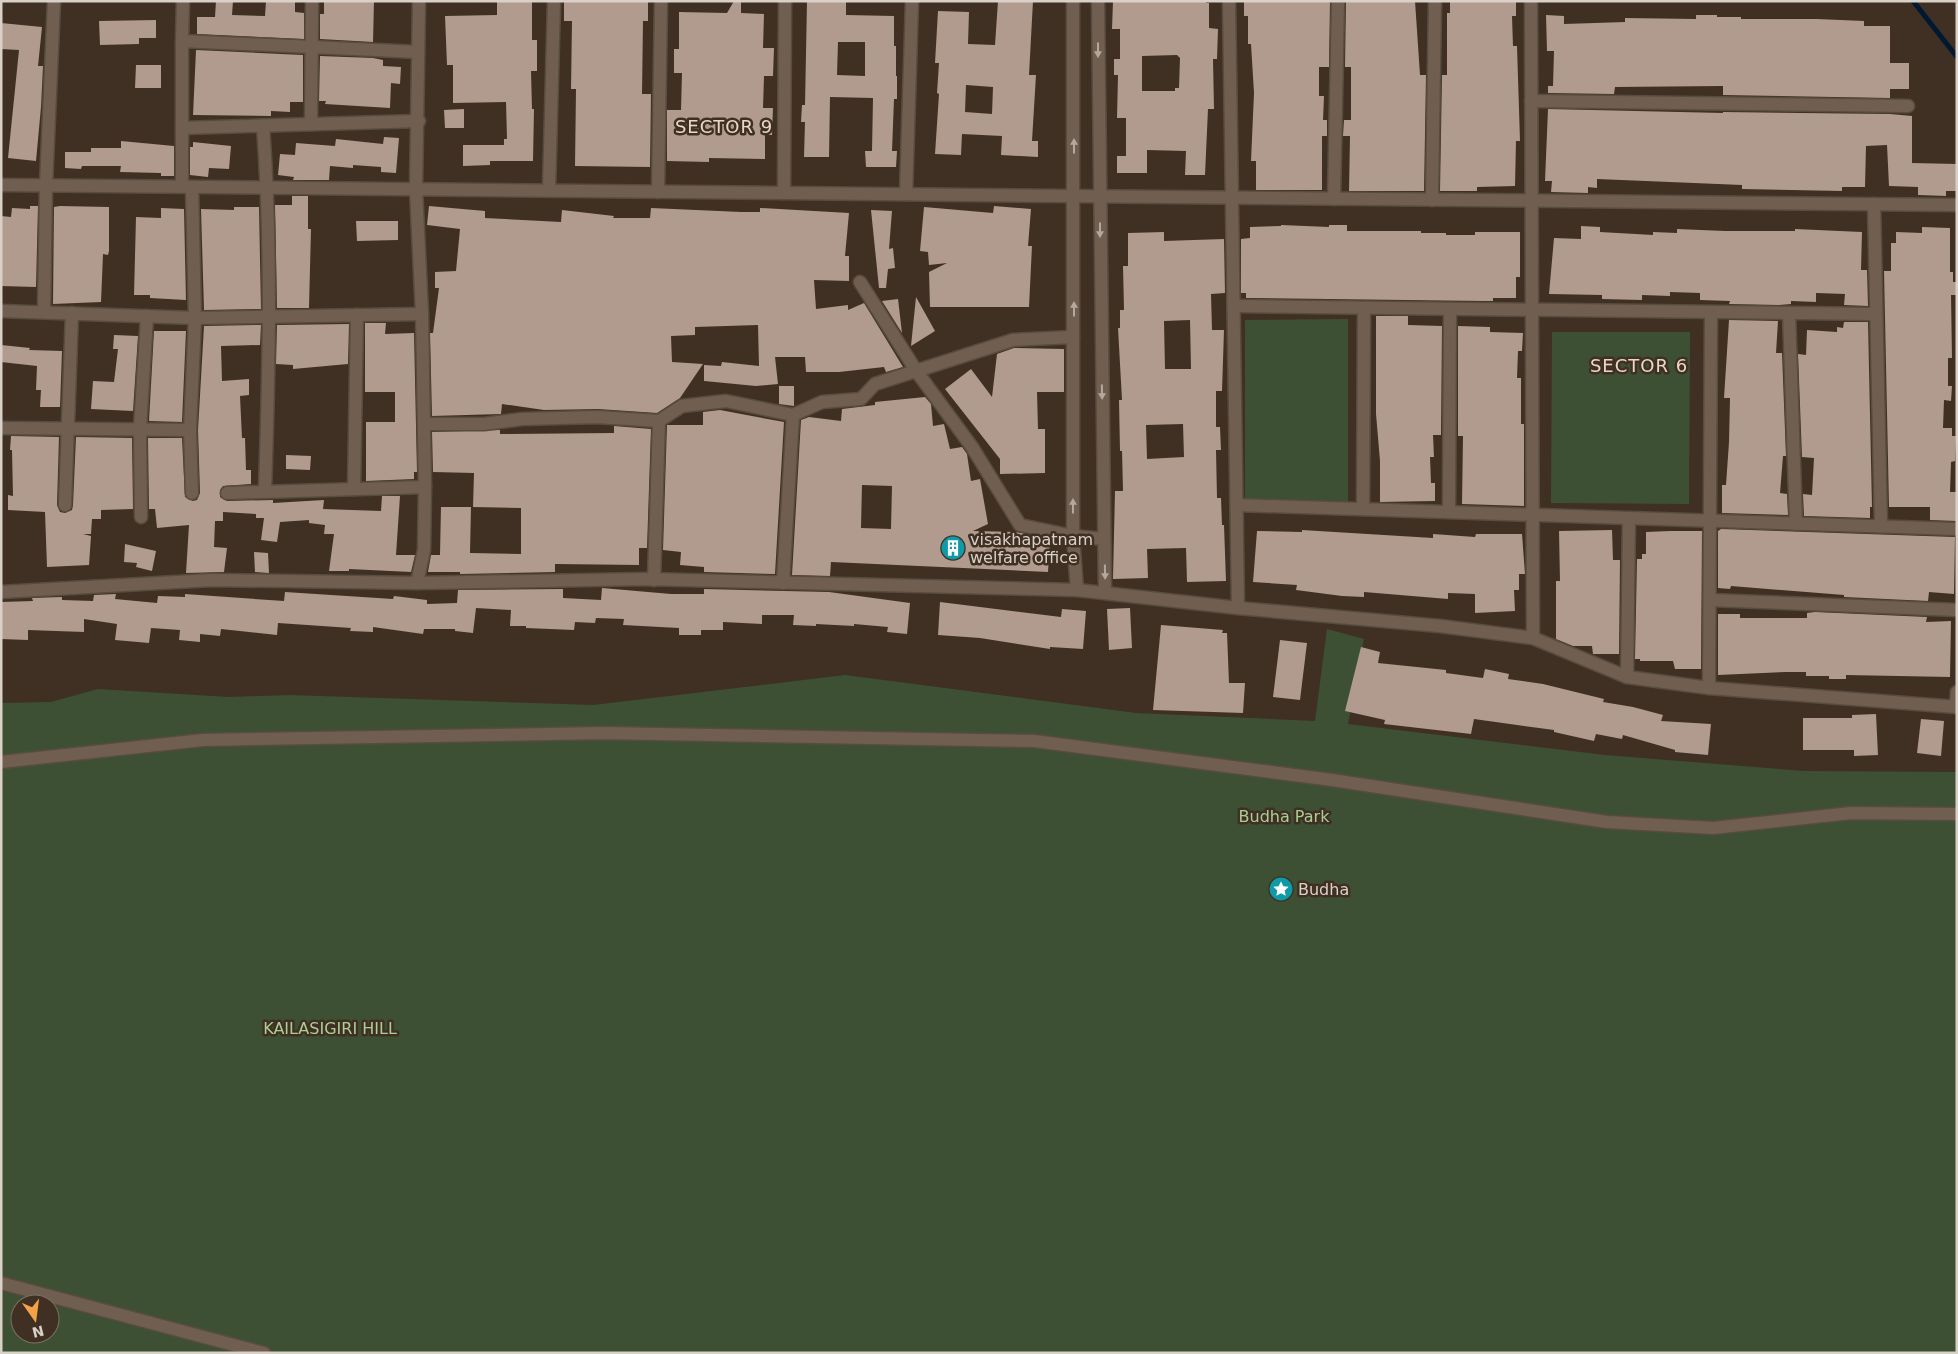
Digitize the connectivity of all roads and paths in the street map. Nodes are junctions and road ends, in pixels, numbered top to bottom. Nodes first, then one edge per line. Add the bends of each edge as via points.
1 (54, 1) edge
2 (183, 1) edge
3 (312, 1) edge
4 (418, 1) edge
5 (554, 1) edge
6 (661, 1) edge
7 (785, 1) edge
8 (912, 1) edge
9 (1073, 1) edge
10 (1098, 1) edge
11 (1229, 1) edge
12 (1338, 1) edge
13 (1434, 1) edge
14 (1531, 1) edge
15 (182, 41) junction
16 (311, 47) junction
17 (418, 52) junction
18 (1531, 101) junction
19 (1908, 106) dead end
20 (419, 121) junction
21 (311, 124) junction
22 (263, 126) junction
23 (182, 128) junction
24 (1, 185) edge
25 (46, 185) junction
26 (187, 186) junction
27 (268, 187) junction
28 (416, 189) junction
29 (549, 190) junction
30 (658, 192) junction
31 (784, 193) junction
32 (906, 194) junction
33 (1074, 196) junction
34 (1100, 197) junction
35 (1232, 198) junction
36 (1334, 199) junction
37 (1432, 200) junction
38 (1531, 201) junction
39 (1874, 204) junction
40 (1957, 205) edge
41 (860, 282) dead end
42 (1235, 306) junction
43 (1364, 308) junction
44 (1450, 309) junction
45 (1532, 310) junction
46 (1, 311) edge
47 (44, 312) junction
48 (1711, 312) junction
49 (72, 313) junction
50 (1789, 313) junction
51 (422, 314) junction
52 (1875, 314) junction
53 (357, 315) junction
54 (147, 316) junction
55 (270, 317) junction
56 (195, 318) junction
57 (1073, 337) junction
58 (917, 372) junction
59 (793, 415) junction
60 (659, 421) junction
61 (424, 424) junction
62 (1, 428) edge
63 (69, 428) junction
64 (140, 429) junction
65 (190, 430) junction
66 (425, 487) junction
67 (354, 489) junction
68 (265, 490) junction
69 (192, 493) dead end
70 (226, 493) dead end
71 (65, 505) dead end
72 (1237, 505) junction
73 (1363, 509) junction
74 (1449, 512) junction
75 (1533, 515) junction
76 (141, 517) dead end
77 (1629, 518) junction
78 (1711, 521) junction
79 (1796, 524) junction
80 (1881, 526) junction
81 (1957, 529) edge
82 (1072, 536) junction
83 (1104, 539) junction
84 (654, 580) junction
85 (416, 583) junction
86 (783, 583) junction
87 (1077, 590) junction
88 (1, 592) edge
89 (1105, 592) junction
90 (1710, 600) junction
91 (1238, 608) junction
92 (1957, 610) edge
93 (1533, 638) junction
94 (1627, 676) junction
95 (1709, 688) junction
96 (1957, 692) edge
97 (1956, 707) edge
98 (1, 762) edge
99 (1957, 814) edge
100 (1, 1283) edge
101 (264, 1353) edge

1 - 25 street
2 - 15 street
3 - 16 street
4 - 17 street
5 - 29 street
6 - 30 street
7 - 31 street
8 - 32 street
33 -> 9 street
10 -> 34 street
11 - 35 street
12 - 36 street
13 - 37 street
14 - 18 street
15 - 16 street
15 - 23 street
16 - 17 street
16 - 21 street
17 - 20 street
18 - 19 street
18 - 38 street
20 - 21 street
20 - 28 street
21 - 22 street
22 - 23 street
22 - 27 street
23 - 26 street
24 - 25 street
25 - 26 street
25 - 47 street
26 - 27 street
26 - 56 street
27 - 28 street
27 - 55 street
28 - 29 street
28 - 51 street
29 - 30 street
30 - 31 street
31 - 32 street
32 - 33 street
33 - 34 street
57 -> 33 street
34 - 35 street
34 -> 83 street
35 - 36 street
35 - 42 street
36 - 37 street
37 - 38 street
38 - 39 street
38 - 45 street
39 - 40 street
39 - 52 street
41 - 58 street
42 - 43 street
42 - 72 street
43 - 44 street
43 - 73 street
44 - 45 street
44 - 74 street
45 - 48 street
45 - 75 street
46 - 47 street
47 - 49 street
48 - 50 street
48 - 78 street
49 - 54 street
49 - 63 street
50 - 52 street
50 - 79 street
51 - 53 street
51 - 61 street
52 - 80 street
53 - 55 street
53 - 67 street
54 - 56 street
54 - 64 street
55 - 56 street
55 - 68 street
56 - 65 street
57 - 58 street via 1013,340
82 -> 57 street
58 - 59 street via 875,384 861,399 822,402
58 - 82 street via 972,448 1020,525
59 - 60 street via 726,401 682,406
59 - 86 street
60 - 61 street via 597,417
60 - 84 street
61 - 66 street
62 - 63 street
63 - 64 street
63 - 71 street
64 - 65 street
64 - 76 street
65 - 69 street
66 - 67 street
66 - 85 street via 424,550
67 - 68 street
68 - 70 street
72 - 73 street
72 - 91 street
73 - 74 street
74 - 75 street
75 - 77 street
75 - 93 street
77 - 78 street
77 - 94 street
78 - 79 street
78 - 90 street
79 - 80 street
80 - 81 street
82 - 83 street
82 - 87 street
83 -> 89 street
84 - 85 street
84 - 86 street
85 - 88 street via 212,580
86 - 87 street
87 - 89 street
89 - 91 street
90 - 92 street
90 - 95 street
91 - 93 street via 1440,626
93 - 94 street
94 - 95 street
95 - 97 street
96 - 97 street
98 - 99 street via 203,740 604,733 1034,741 1332,780 1607,822 1713,828 1851,812
100 - 101 street

